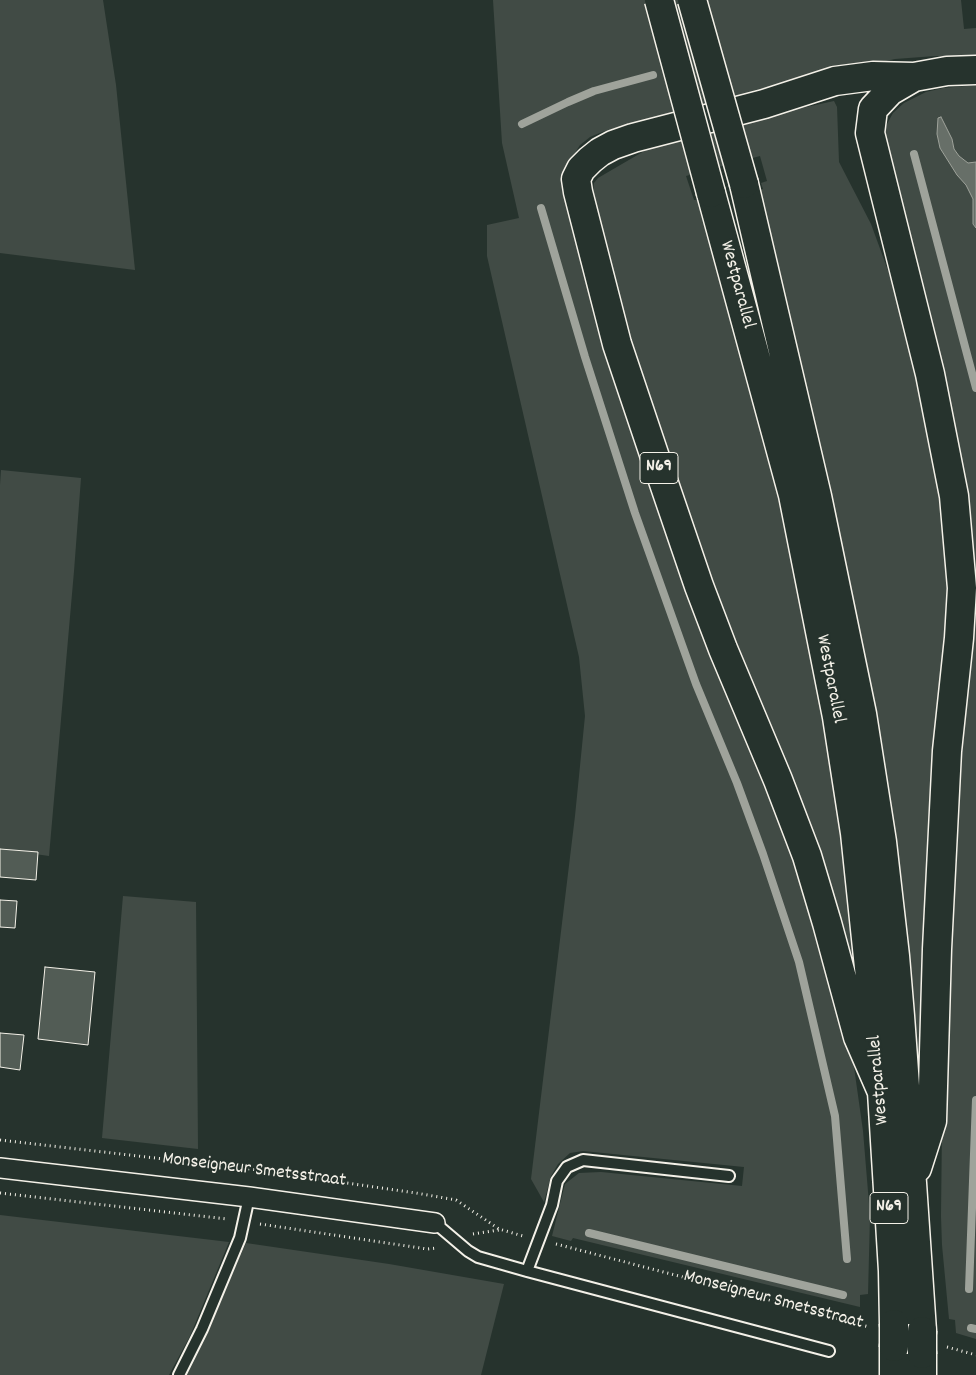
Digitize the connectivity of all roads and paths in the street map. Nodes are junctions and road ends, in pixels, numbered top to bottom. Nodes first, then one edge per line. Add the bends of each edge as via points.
1 (659, 0) edge
2 (692, 0) edge
3 (976, 70) edge
4 (914, 77) junction
5 (882, 1092) junction
6 (0, 1140) edge
7 (0, 1168) edge
8 (729, 1176) dead end
9 (912, 1182) junction
10 (0, 1193) edge
11 (249, 1196) junction
12 (244, 1222) junction
13 (435, 1223) joint
14 (499, 1229) dead end
15 (570, 1248) dead end
16 (527, 1271) junction
17 (887, 1333) junction
18 (829, 1350) dead end
19 (926, 1351) edge
20 (976, 1355) edge
21 (179, 1375) edge
22 (894, 1375) edge

1 - 5 main road, Westparallel / N69, bridge via 793,494 838,717 855,833
2 - 9 main road, Westparallel / N69, bridge via 744,184 817,496 862,714 894,946
3 - 4 main road, N69
4 - 5 main road, N69 via 873,76 835,82 633,138 600,152 581,169 576,179 617,344 699,586 807,856 858,1037
4 - 9 main road, N69 via 890,90 873,109 870,133 930,374 954,496 962,588 947,750 932,1121
5 - 17 main road, Westparallel / N69 via 893,1271
6 - 14 path, Monseigneur Smetsstraat via 250,1169 456,1200
7 - 11 street, Monseigneur Smetsstraat
8 - 16 lane via 583,1160 567,1167 557,1181 552,1205
9 - 19 main road, Westparallel / N69
10 - 12 path
11 - 12 lane
11 - 13 street, Monseigneur Smetsstraat
12 - 21 lane via 202,1329
13 - 16 lane via 478,1257
15 - 17 path, Monseigneur Smetsstraat
16 - 18 lane
17 - 22 main road, Westparallel / N69
19 - 20 path

